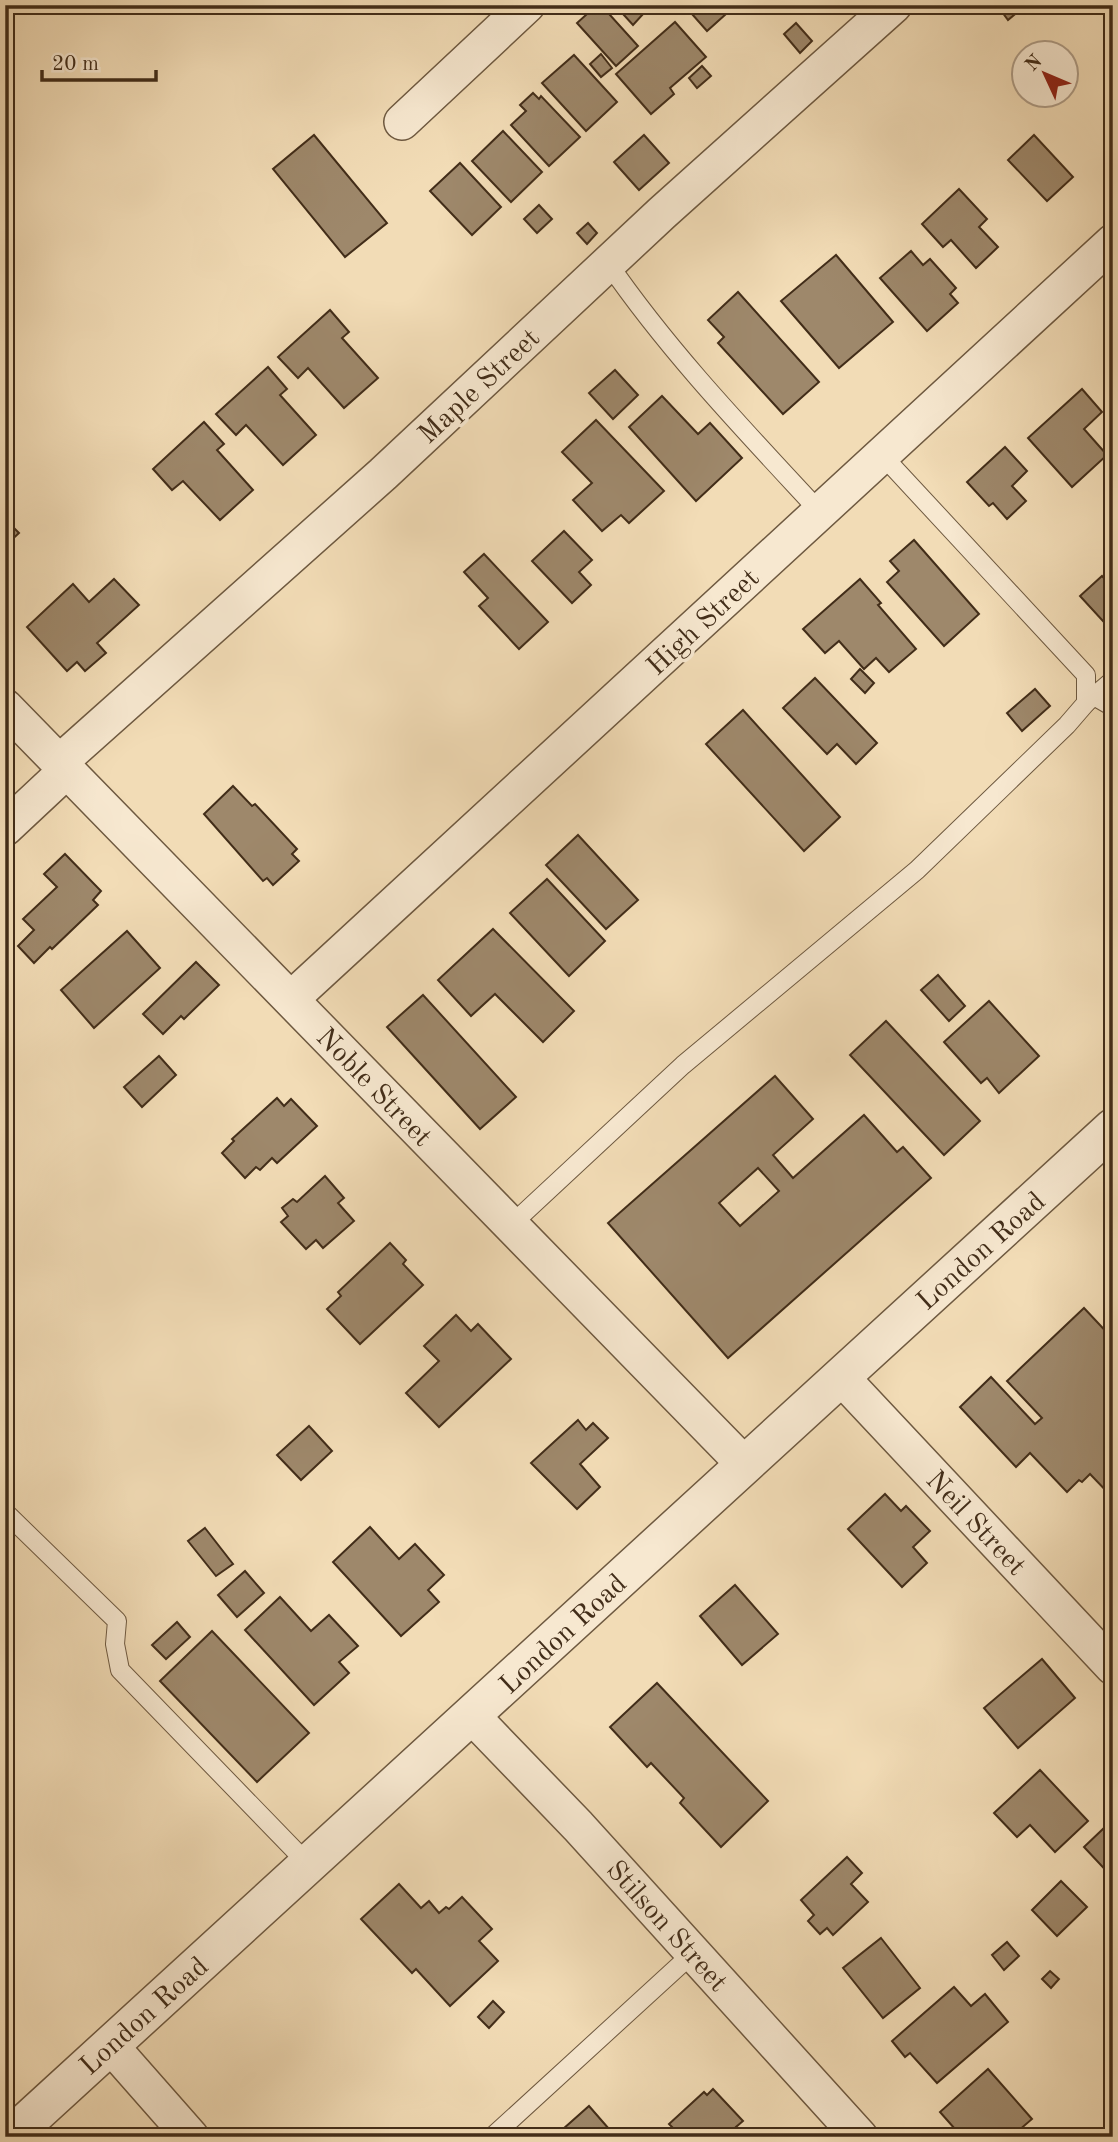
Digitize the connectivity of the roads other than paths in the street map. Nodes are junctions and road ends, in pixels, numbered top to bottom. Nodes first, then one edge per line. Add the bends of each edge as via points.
1 (527, 5) edge
2 (894, 5) edge
3 (402, 122) dead end
4 (1113, 242) edge
5 (608, 263) junction
6 (882, 455) junction
7 (820, 512) junction
8 (1113, 680) edge
9 (1090, 700) junction
10 (5, 707) edge
11 (1113, 707) edge
12 (64, 766) junction
13 (5, 828) edge
14 (291, 999) junction
15 (1113, 1128) edge
16 (511, 1225) junction
17 (841, 1377) junction
18 (745, 1465) junction
19 (5, 1512) edge
20 (1107, 1650) edge
21 (472, 1716) junction
22 (308, 1864) junction
23 (693, 1953) junction
24 (110, 2045) junction
25 (10, 2137) edge
26 (191, 2137) edge
27 (492, 2137) edge
28 (860, 2137) edge

1 - 3 street
2 - 5 street, Maple Street
4 - 6 street, High Street
5 - 7 lane via 643,313
5 - 12 street, Maple Street
6 - 7 street, High Street
6 - 9 lane via 1086,675
7 - 14 street, High Street
8 - 9 lane
9 - 11 lane
9 - 16 lane via 916,870 683,1065
10 - 12 street, Noble Street
12 - 13 street, Maple Street
12 - 14 street, Noble Street
14 - 16 street, Noble Street
15 - 17 street, London Road
16 - 18 street, Noble Street
17 - 18 street, London Road
17 - 20 street, Neil Street
18 - 21 street, London Road
19 - 22 lane via 117,1621 120,1670
21 - 22 street, London Road
21 - 23 street, Stilson Street
22 - 24 street, London Road
23 - 27 lane
23 - 28 street, Stilson Street
24 - 25 street, London Road
24 - 26 street

